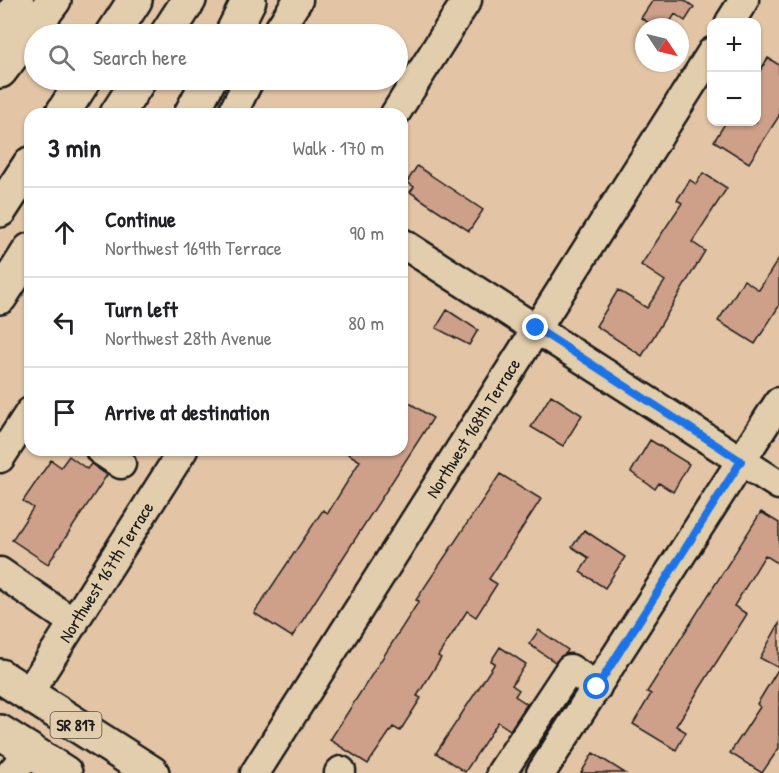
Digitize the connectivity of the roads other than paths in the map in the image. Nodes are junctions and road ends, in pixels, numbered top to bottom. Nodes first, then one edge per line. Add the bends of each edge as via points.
1 (19, 0) edge
2 (54, 0) edge
3 (135, 0) edge
4 (189, 0) edge
5 (249, 0) edge
6 (298, 0) edge
7 (467, 0) edge
8 (744, 0) edge
9 (733, 18) edge
10 (36, 24) edge
11 (119, 24) edge
12 (173, 24) edge
13 (237, 24) edge
14 (282, 24) edge
15 (0, 31) edge
16 (24, 39) edge
17 (707, 58) edge
18 (0, 71) edge
19 (78, 90) edge
20 (133, 90) edge
21 (203, 90) edge
22 (244, 90) edge
23 (66, 108) edge
24 (121, 108) edge
25 (194, 108) edge
26 (235, 108) edge
27 (399, 108) edge
28 (24, 173) edge
29 (0, 210) edge
30 (408, 247) edge
31 (24, 259) edge
32 (0, 297) edge
33 (536, 328) junction
34 (779, 402) edge
35 (24, 421) edge
36 (179, 456) edge
37 (0, 458) edge
38 (741, 461) junction
39 (779, 486) edge
40 (0, 572) edge
41 (74, 623) junction
42 (0, 676) edge
43 (597, 687) junction
44 (28, 694) junction
45 (0, 732) edge
46 (21, 762) edge
47 (266, 769) edge
48 (65, 773) edge
49 (152, 773) edge
50 (501, 773) edge
51 (541, 773) edge

1 - 15 street
2 - 10 main road
3 - 11 main road
4 - 12 main road
5 - 13 main road
6 - 14 street
7 - 27 street
8 - 9 street
16 - 18 main road
17 - 33 street, Northwest 168th Terrace
19 - 23 main road
20 - 24 main road
21 - 25 main road
22 - 26 street
28 - 29 main road
30 - 33 street
31 - 32 main road
33 - 38 street
33 - 47 street, Northwest 168th Terrace
34 - 38 street
35 - 37 street
36 - 41 street, Northwest 167th Terrace
38 - 39 street
38 - 43 street
40 - 41 street
41 - 44 street, Northwest 167th Terrace
42 - 44 main road, SR 817
43 - 50 street via 570,669
43 - 51 street
44 - 49 main road, SR 817
45 - 46 main road, SR 817
46 - 48 main road, SR 817

